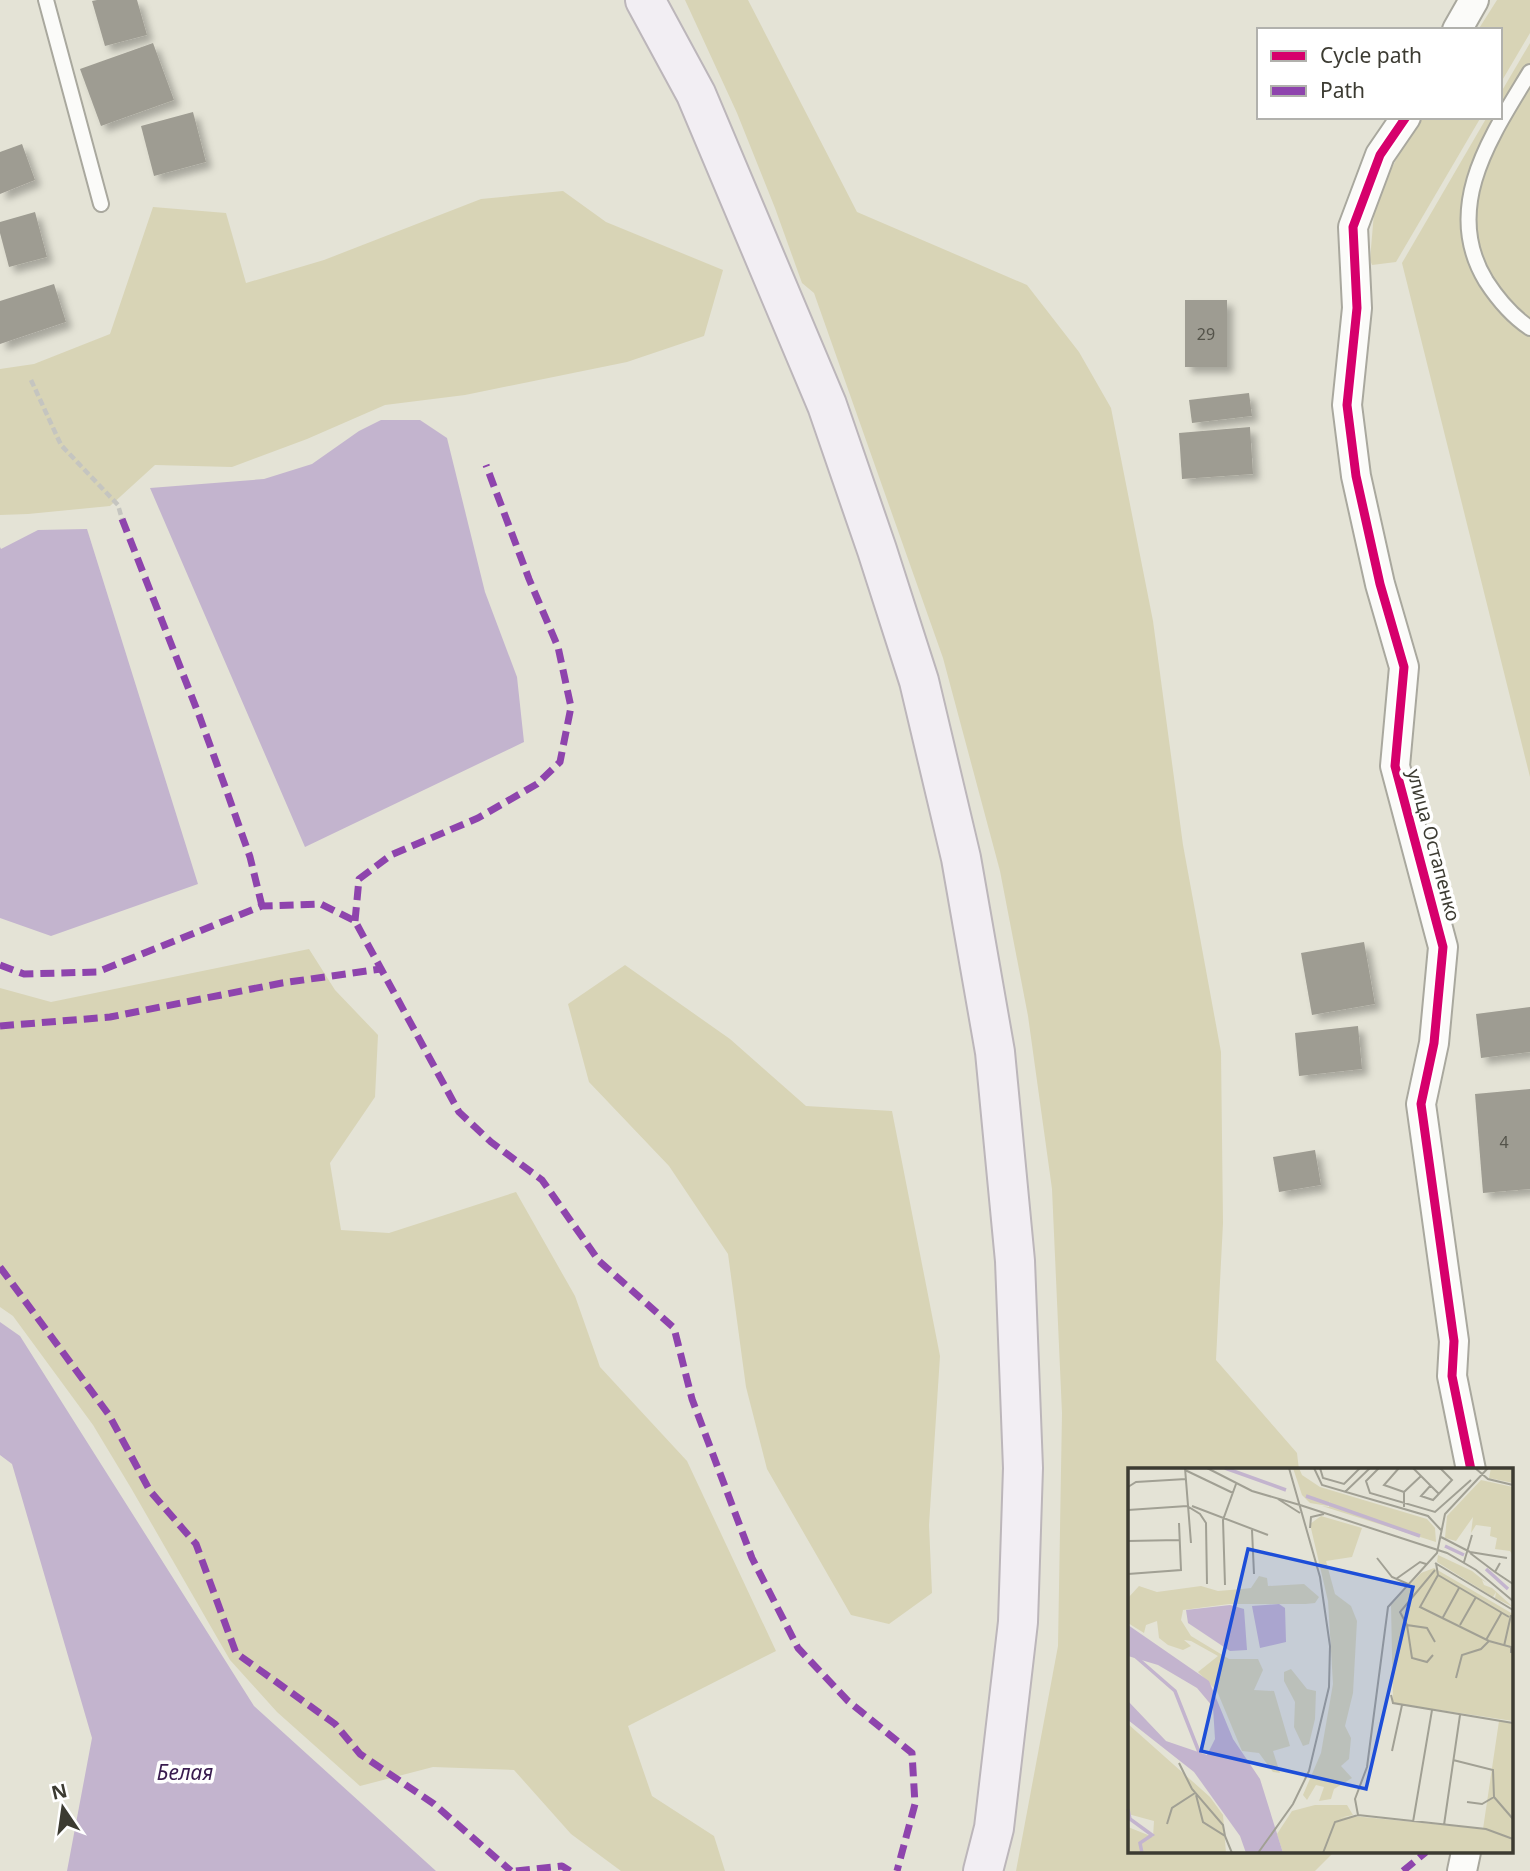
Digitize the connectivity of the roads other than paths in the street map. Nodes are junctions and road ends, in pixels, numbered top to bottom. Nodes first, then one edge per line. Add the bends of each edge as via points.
1 (46, 0) edge
2 (632, 0) edge
3 (645, 0) edge
4 (661, 0) edge
5 (1474, 0) edge
6 (1458, 28) edge
7 (1530, 72) edge
8 (696, 94) junction
9 (1502, 118) edge
10 (1405, 119) edge
11 (1501, 119) edge
12 (101, 204) dead end
13 (1530, 328) edge
14 (1471, 1468) edge
15 (983, 1871) edge

1 - 12 lane
2 - 8 main road
3 - 8 main road
4 - 8 main road
5 - 6 street
7 - 9 lane
8 - 15 main road via 828,405 915,668 961,859 995,1052 1015,1261 1023,1468 1018,1622 993,1828
10 - 14 street, улица Остапенко via 1380,155 1353,227 1357,308 1347,405 1356,476 1404,667 1395,765 1443,947 1434,1043 1421,1104 1454,1341 1452,1376
11 - 13 lane via 1473,185 1468,238 1494,294

